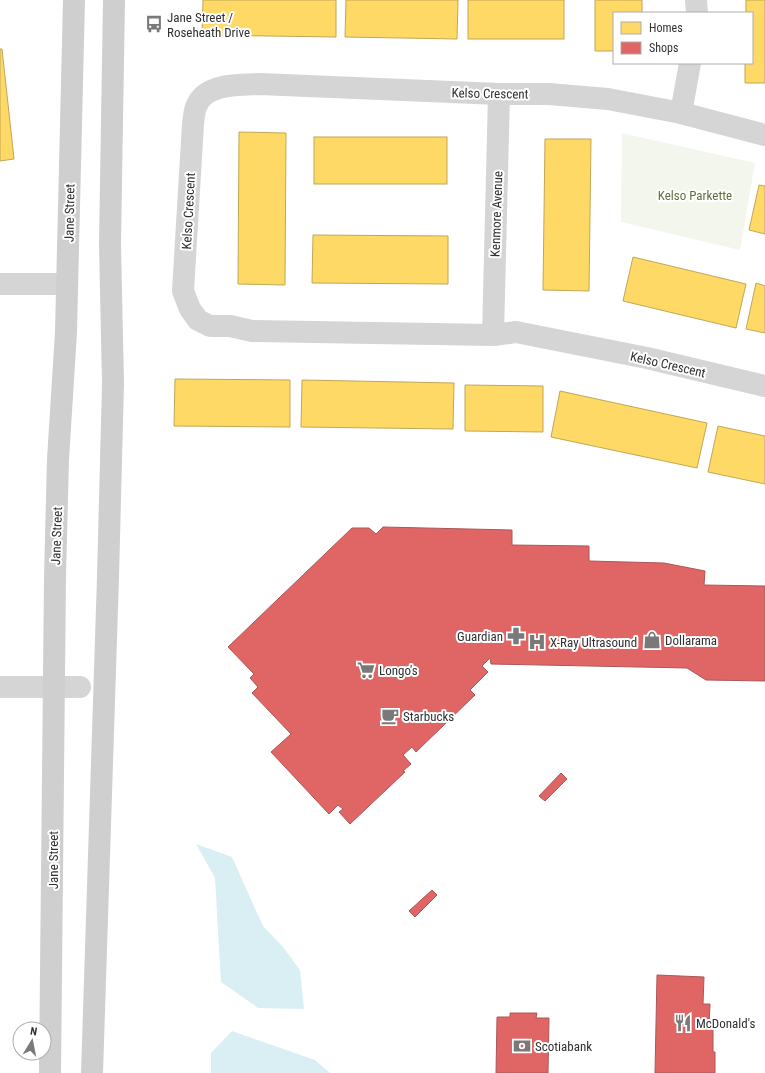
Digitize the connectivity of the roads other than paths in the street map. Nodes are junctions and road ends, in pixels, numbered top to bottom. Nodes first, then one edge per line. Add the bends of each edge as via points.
1 (74, 0) edge
2 (114, 0) edge
3 (696, 0) edge
4 (696, 12) edge
5 (690, 64) edge
6 (500, 94) junction
7 (681, 113) junction
8 (765, 135) edge
9 (0, 284) edge
10 (66, 284) junction
11 (493, 334) junction
12 (765, 386) edge
13 (54, 686) junction
14 (0, 687) edge
15 (80, 687) dead end
16 (50, 1073) edge
17 (92, 1073) edge

1 - 10 main road, Jane Street
2 - 17 main road via 110,244 113,383
3 - 4 street
5 - 7 street
6 - 7 street, Kelso Crescent via 549,94 608,99
6 - 11 street, Kenmore Avenue
6 - 11 street, Kelso Crescent via 260,84 223,87 206,93 197,105 193,124 183,291 190,309 198,320 210,326 252,330
7 - 8 street, Kelso Crescent
9 - 10 street
10 - 13 main road, Jane Street via 66,332 58,474
11 - 12 street, Kelso Crescent via 516,332 647,358
13 - 14 street
13 - 15 street
13 - 16 main road, Jane Street

